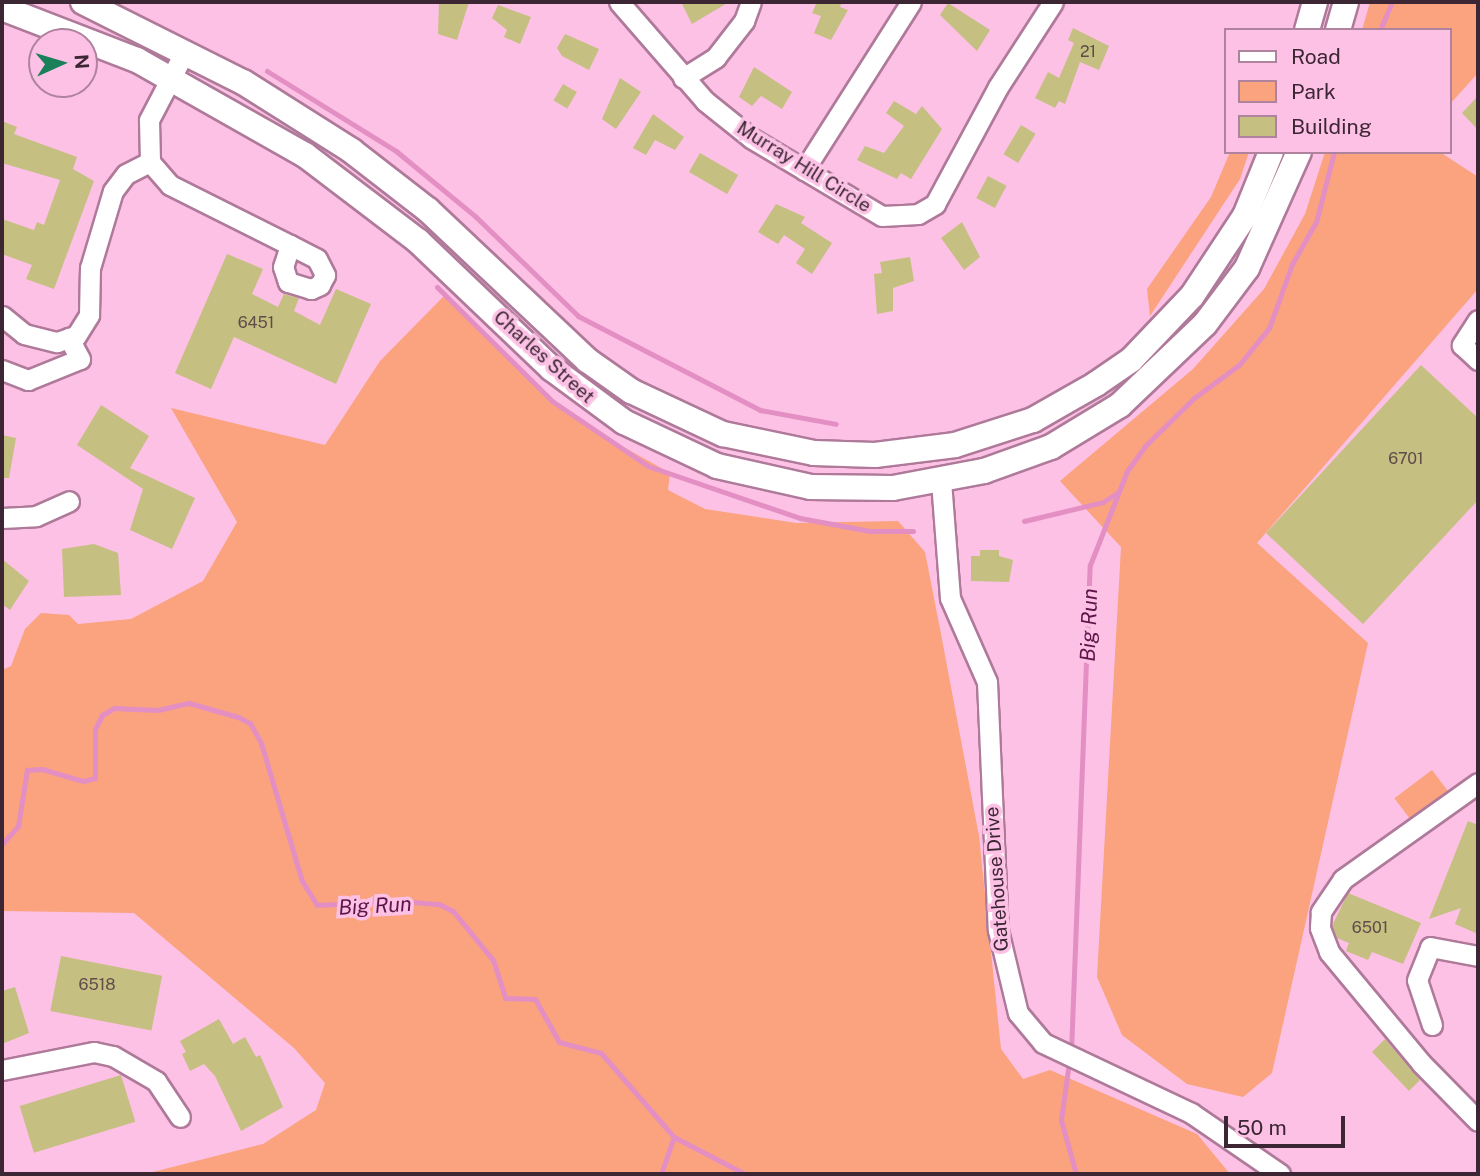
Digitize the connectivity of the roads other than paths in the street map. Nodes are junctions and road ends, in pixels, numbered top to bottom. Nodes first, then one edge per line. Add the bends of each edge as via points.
1 (83, 2) edge
2 (619, 2) edge
3 (751, 2) edge
4 (911, 2) edge
5 (1052, 2) edge
6 (1315, 2) edge
7 (1346, 2) edge
8 (2, 8) edge
9 (1308, 28) edge
10 (1339, 28) edge
11 (185, 51) junction
12 (171, 77) junction
13 (683, 78) junction
14 (1270, 154) edge
15 (1299, 154) edge
16 (150, 162) junction
17 (804, 170) junction
18 (290, 245) dead end
19 (2, 316) edge
20 (1478, 320) edge
21 (69, 338) junction
22 (1478, 360) edge
23 (2, 370) edge
24 (1096, 384) junction
25 (837, 455) junction
26 (941, 481) junction
27 (69, 501) dead end
28 (2, 518) edge
29 (1478, 783) edge
30 (1478, 956) edge
31 (1432, 1025) dead end
32 (2, 1070) edge
33 (180, 1117) dead end
34 (1478, 1121) edge
35 (1280, 1174) edge

1 - 11 main road, Charles Street
2 - 13 street, Murray Hill Circle
3 - 13 street via 744,21 716,57
4 - 17 street
5 - 17 street, Murray Hill Circle via 935,204 918,214 883,216
6 - 9 main road
7 - 10 main road
8 - 12 main road, Charles Street
11 - 12 street
11 - 25 main road, Charles Street via 370,165 436,217 587,360 631,391 735,437
12 - 16 street via 149,120
12 - 26 main road, Charles Street via 245,118 364,197 443,263 566,381 646,435 706,462 782,483 863,489
13 - 17 street, Murray Hill Circle via 751,138
14 - 24 main road, Charles Street via 1245,216 1192,296 1131,360
15 - 26 main road, Charles Street via 1247,268 1166,364 1120,405 1051,447
16 - 18 street via 170,185
16 - 21 street via 126,174 113,191 90,268 89,315
19 - 21 street via 24,334 57,342
20 - 22 street via 1462,345
21 - 23 street via 80,359 28,380
24 - 25 main road, Charles Street via 1033,420 978,439 914,452
24 - 26 main road via 1079,411 1061,423 958,463
25 - 26 main road via 850,470 919,472
26 - 35 street, Gatehouse Drive via 950,598 980,660 988,694 1000,949 1018,1013 1030,1032 1054,1049 1208,1122
27 - 28 street via 36,516
29 - 34 street via 1343,879 1321,912 1320,928 1329,952 1421,1063
30 - 31 street via 1441,945 1426,953 1417,980
32 - 33 street via 94,1052 113,1056 156,1081

